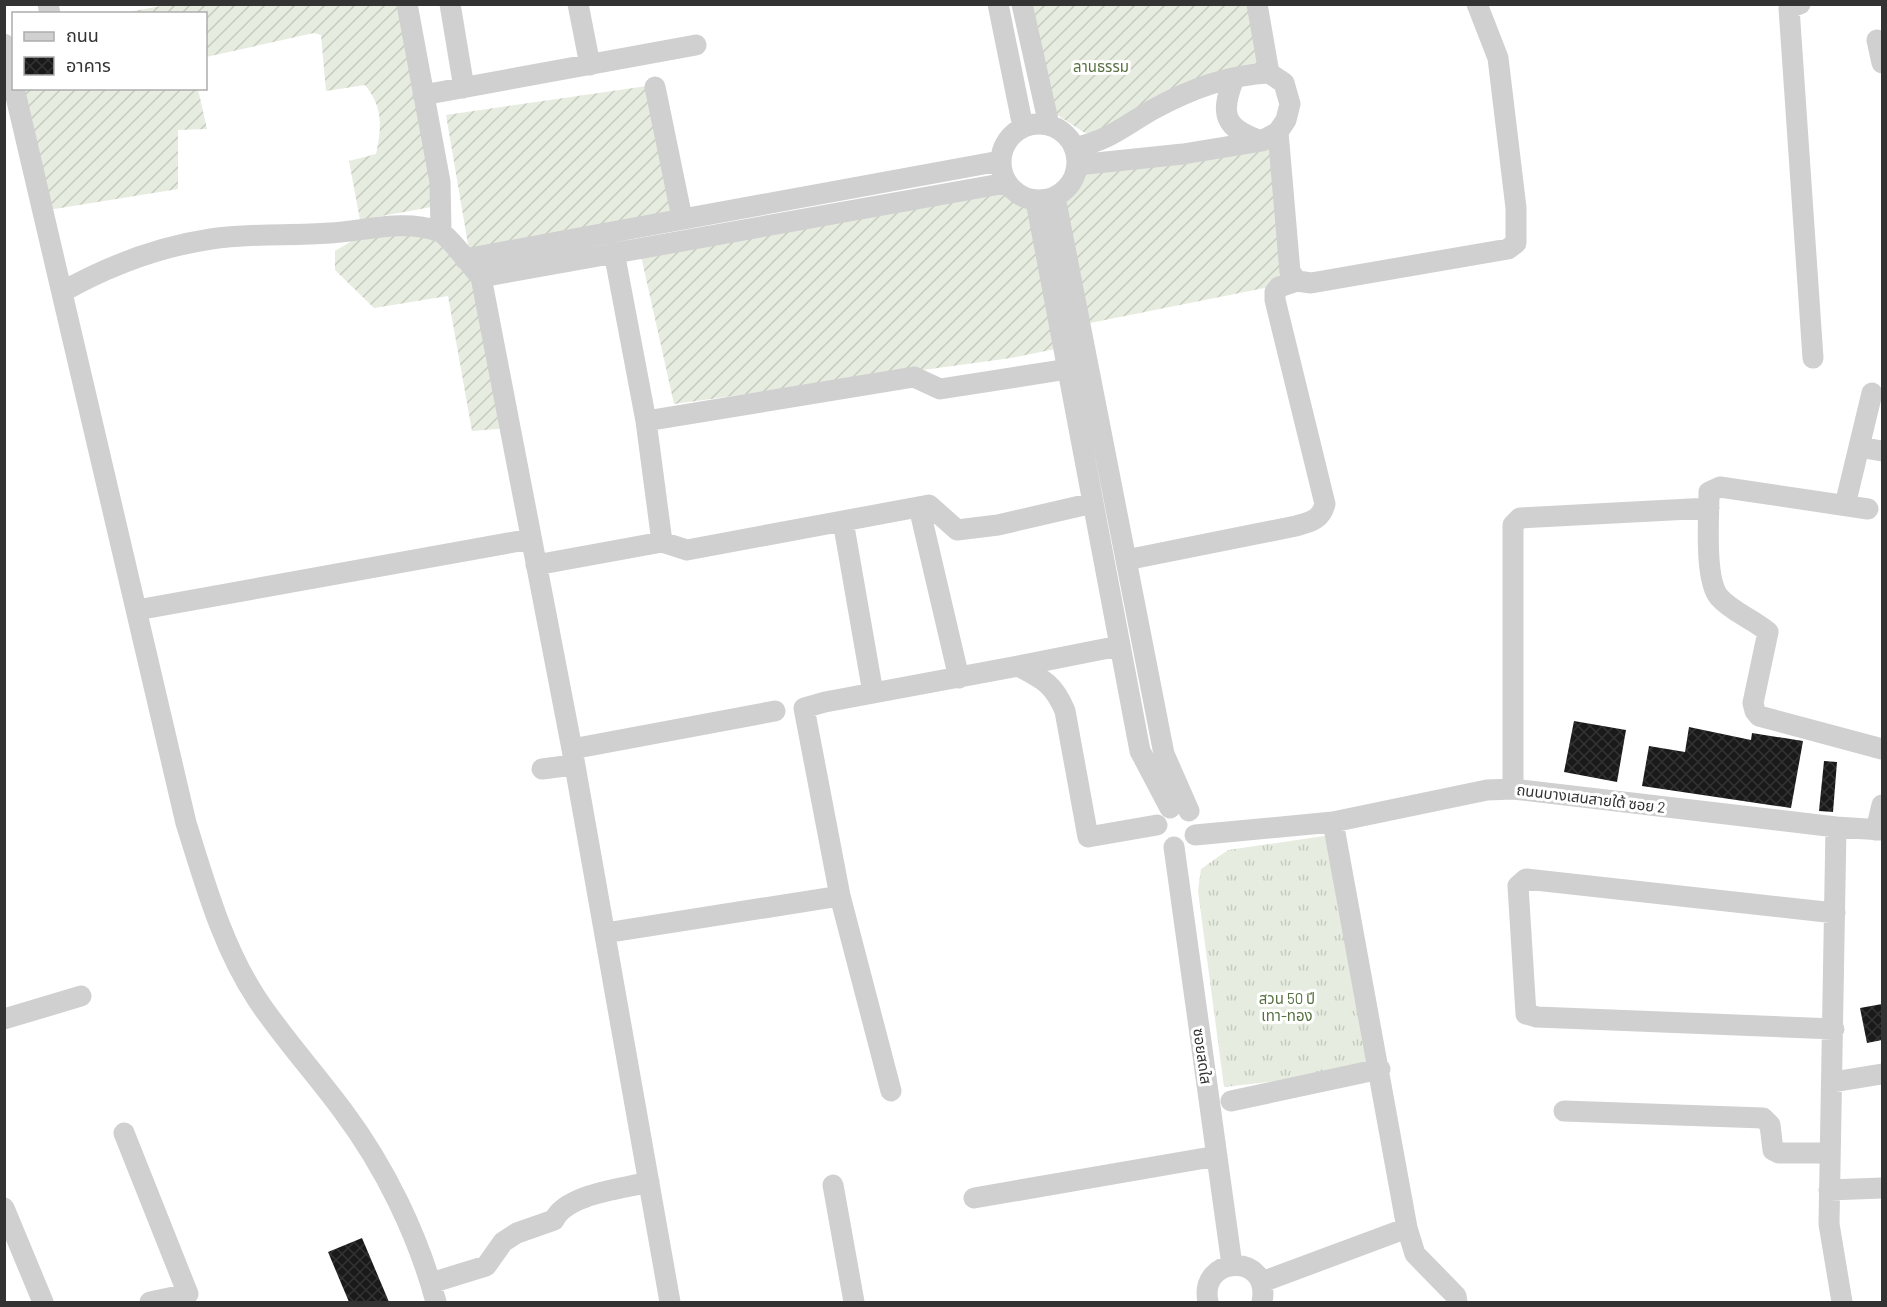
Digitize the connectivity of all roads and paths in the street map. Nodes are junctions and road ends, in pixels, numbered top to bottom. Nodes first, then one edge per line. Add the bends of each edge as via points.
1 (407, 4) edge
2 (450, 4) edge
3 (578, 4) edge
4 (998, 4) edge
5 (1022, 4) edge
6 (1257, 4) edge
7 (1477, 4) edge
8 (1793, 6) edge
9 (1877, 40) dead end
10 (4, 44) edge
11 (696, 45) dead end
12 (1882, 63) edge
13 (590, 65) junction
14 (1269, 73) junction
15 (12, 78) edge
16 (1234, 79) junction
17 (655, 87) dead end
18 (464, 88) junction
19 (15, 90) edge
20 (423, 95) junction
21 (1049, 125) junction
22 (1023, 127) junction
23 (1270, 137) junction
24 (1076, 157) junction
25 (1000, 161) junction
26 (1006, 183) junction
27 (1045, 199) junction
28 (681, 218) junction
29 (441, 231) junction
30 (614, 252) junction
31 (465, 259) junction
32 (481, 277) junction
33 (1297, 281) junction
34 (62, 292) junction
35 (1813, 358) dead end
36 (1068, 369) junction
37 (1872, 393) dead end
38 (646, 421) junction
39 (1859, 447) junction
40 (1882, 451) edge
41 (1093, 503) junction
42 (1845, 506) junction
43 (919, 507) junction
44 (1709, 508) junction
45 (1868, 509) dead end
46 (843, 521) junction
47 (531, 539) junction
48 (662, 542) junction
49 (1126, 560) junction
50 (536, 565) junction
51 (137, 610) junction
52 (1119, 646) junction
53 (1018, 666) junction
54 (959, 678) junction
55 (873, 693) junction
56 (775, 711) dead end
57 (1882, 749) edge
58 (573, 757) junction
59 (542, 769) dead end
60 (1513, 789) junction
61 (1882, 805) edge
62 (1172, 815) junction
63 (1333, 822) junction
64 (1836, 827) junction
65 (1879, 830) edge
66 (1195, 836) junction
67 (1174, 847) junction
68 (840, 896) junction
69 (1835, 913) junction
70 (605, 933) junction
71 (81, 996) dead end
72 (4, 1018) edge
73 (1834, 1029) junction
74 (1380, 1069) junction
75 (1882, 1074) edge
76 (1833, 1082) junction
77 (891, 1091) dead end
78 (1231, 1101) dead end
79 (1564, 1111) dead end
80 (124, 1133) dead end
81 (1828, 1153) junction
82 (1217, 1156) junction
83 (649, 1182) junction
84 (833, 1185) dead end
85 (1882, 1188) edge
86 (1829, 1190) junction
87 (974, 1198) dead end
88 (4, 1208) edge
89 (1407, 1228) junction
90 (1232, 1265) junction
91 (1262, 1292) edge
92 (433, 1293) edge
93 (43, 1302) edge
94 (150, 1302) edge
95 (670, 1302) edge
96 (854, 1302) edge
97 (1206, 1302) edge
98 (1457, 1302) edge
99 (1842, 1302) edge

1 - 20 street
2 - 18 street
3 - 13 street
4 - 22 street
5 - 21 street
6 - 14 street
7 - 33 street via 1498,58 1516,208 1516,243 1508,249 1311,284
8 - 35 street
9 - 12 street
10 - 15 street
11 - 13 street
13 - 18 street
14 - 16 street
14 - 23 street via 1284,83 1290,104 1286,120
16 - 23 street via 1226,100 1226,116 1243,135
16 - 24 street via 1212,82 1152,110
17 - 28 street
18 - 20 street
19 - 34 street
20 - 29 street via 440,182
21 - 22 street
21 - 24 street via 1059,130
22 - 25 street via 1007,141
23 - 24 street via 1245,146 1183,154
23 - 33 street via 1290,272
24 - 27 street via 1070,185
25 - 26 street
25 - 28 street
26 - 27 street via 1015,193
26 - 30 street
27 - 36 street
27 - 49 street
28 - 31 street
29 - 31 street
29 - 34 street via 419,226 375,227 211,239 142,255 98,272
30 - 32 street
30 - 38 street
31 - 32 street
32 - 47 street
33 - 49 street via 1279,287 1275,300 1325,504 1323,512 1296,526
34 - 51 street
36 - 38 street via 940,389 914,377
36 - 41 street
37 - 39 street
38 - 48 street
39 - 40 street
39 - 42 street
41 - 43 street via 998,525 957,530 929,505
41 - 52 street
42 - 44 street via 1720,487 1709,492
42 - 45 street
43 - 46 street
43 - 54 street
44 - 57 street via 1714,586 1719,597 1768,632 1753,703 1755,711 1759,716
44 - 60 street via 1520,518 1513,525
46 - 48 street via 687,550
46 - 55 street
47 - 50 street
47 - 51 street
48 - 50 street
49 - 62 street
50 - 58 street
51 - 92 street via 186,823 215,917 256,998 345,1113 393,1189
52 - 53 street
52 - 62 street via 1140,751
53 - 54 street
53 - 62 street via 1046,681 1058,693 1065,711 1088,837
54 - 55 street
55 - 68 street via 804,708
56 - 58 street
58 - 59 street
58 - 70 street
60 - 63 street, ถนนบางเสนสายใต้ ซอย 2 via 1487,790
60 - 64 street, ถนนบางเสนสายใต้ ซอย 2
61 - 65 street
62 - 66 street via 1197,822
62 - 67 street, ซอยสดใส via 1163,842
63 - 66 street, ถนนบางเสนสายใต้ ซอย 2
63 - 74 street
64 - 65 street, ถนนบางเสนสายใต้ ซอย 2
64 - 69 street
66 - 67 street via 1187,845
67 - 82 street, ซอยสดใส
68 - 70 street
68 - 77 street
69 - 73 street
69 - 73 street via 1526,879 1518,886 1526,1014
70 - 83 street
71 - 72 street
73 - 76 street
74 - 78 street
74 - 89 street
75 - 76 street
76 - 81 street
79 - 81 street via 1762,1118 1770,1125 1770,1146 1779,1153
80 - 94 street via 188,1294
81 - 86 street
82 - 87 street
82 - 90 street, ซอยสดใส
83 - 92 street via 573,1201 561,1208 554,1220 502,1242 486,1266
83 - 95 street
84 - 96 street
85 - 86 street
86 - 99 street via 1829,1224
88 - 93 street
89 - 91 street
89 - 98 street via 1415,1254
90 - 91 street via 1253,1271
90 - 97 street via 1209,1282

